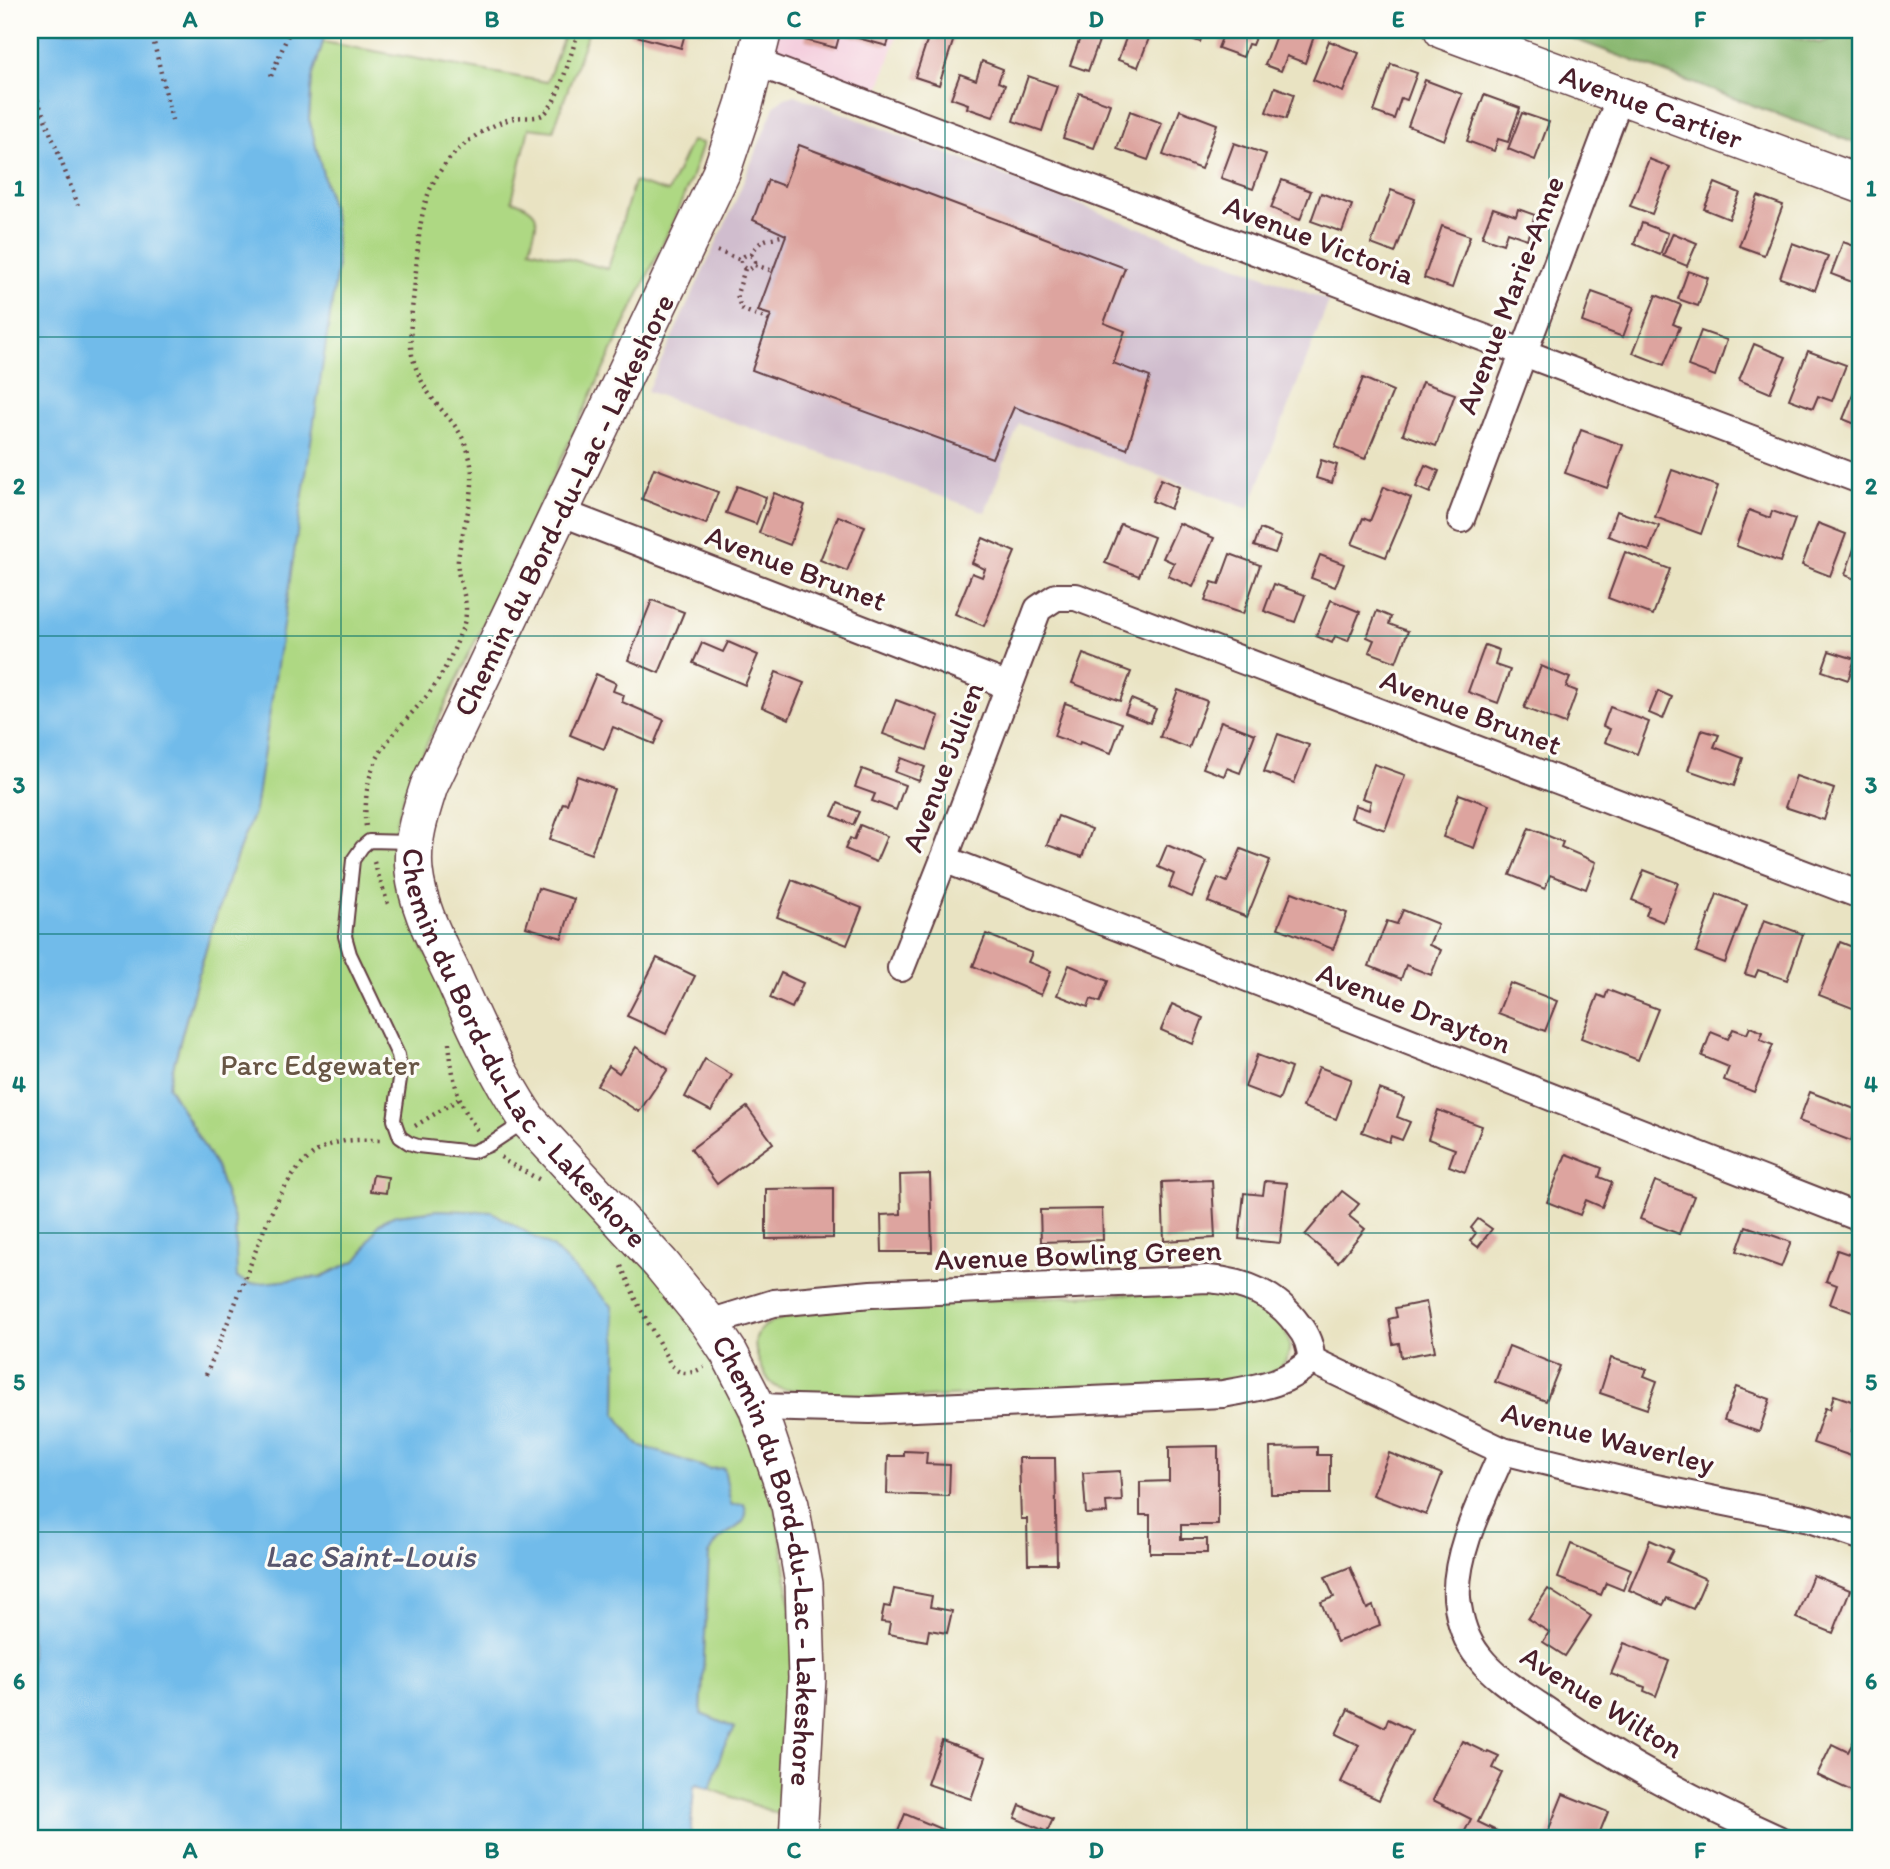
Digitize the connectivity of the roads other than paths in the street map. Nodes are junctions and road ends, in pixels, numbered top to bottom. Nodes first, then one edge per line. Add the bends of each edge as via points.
1 (1443, 30) edge
2 (759, 46) edge
3 (1621, 94) junction
4 (1860, 184) edge
5 (1524, 353) junction
6 (1860, 480) edge
7 (560, 512) junction
8 (1461, 519) dead end
9 (1056, 597) joint
10 (1009, 686) junction
11 (414, 842) junction
12 (944, 859) junction
13 (1860, 895) edge
14 (901, 968) dead end
15 (527, 1119) junction
16 (1860, 1218) edge
17 (709, 1323) junction
18 (1311, 1360) junction
19 (757, 1407) junction
20 (1503, 1451) junction
21 (1860, 1536) edge
22 (798, 1839) edge
23 (1778, 1839) edge

1 - 3 street, Avenue Cartier
2 - 5 street, Avenue Victoria
2 - 7 street, Chemin du Bord-du-Lac - Lakeshore via 721,173
3 - 4 street, Avenue Cartier
3 - 5 street, Avenue Marie-Anne
5 - 6 street, Avenue Victoria
5 - 8 street, Avenue Marie-Anne
7 - 10 street, Avenue Brunet
7 - 11 street, Chemin du Bord-du-Lac - Lakeshore via 429,786
9 - 10 street, Avenue Julien via 1038,608
9 - 13 street, Avenue Brunet via 1076,597
10 - 12 street, Avenue Julien
11 - 15 street, Chemin du Bord-du-Lac - Lakeshore via 418,894 429,925 490,1059
11 - 15 lane via 369,841 352,860 345,936 398,1055 401,1072 394,1120 400,1137 418,1146 472,1152
12 - 14 street, Avenue Julien
12 - 16 street, Avenue Drayton
15 - 17 street, Chemin du Bord-du-Lac - Lakeshore via 662,1264
17 - 18 street, Avenue Bowling Green via 774,1303 871,1294 1208,1279 1246,1286 1279,1303 1305,1334
17 - 19 street, Chemin du Bord-du-Lac - Lakeshore
18 - 19 street via 1283,1380 1223,1394 870,1410
18 - 20 street, Avenue Waverley
19 - 22 street, Chemin du Bord-du-Lac - Lakeshore via 790,1506 804,1584 807,1678
20 - 21 street, Avenue Waverley via 1809,1519
20 - 23 street, Avenue Wilton via 1464,1545 1457,1577 1460,1616 1477,1656 1569,1727 1664,1782

